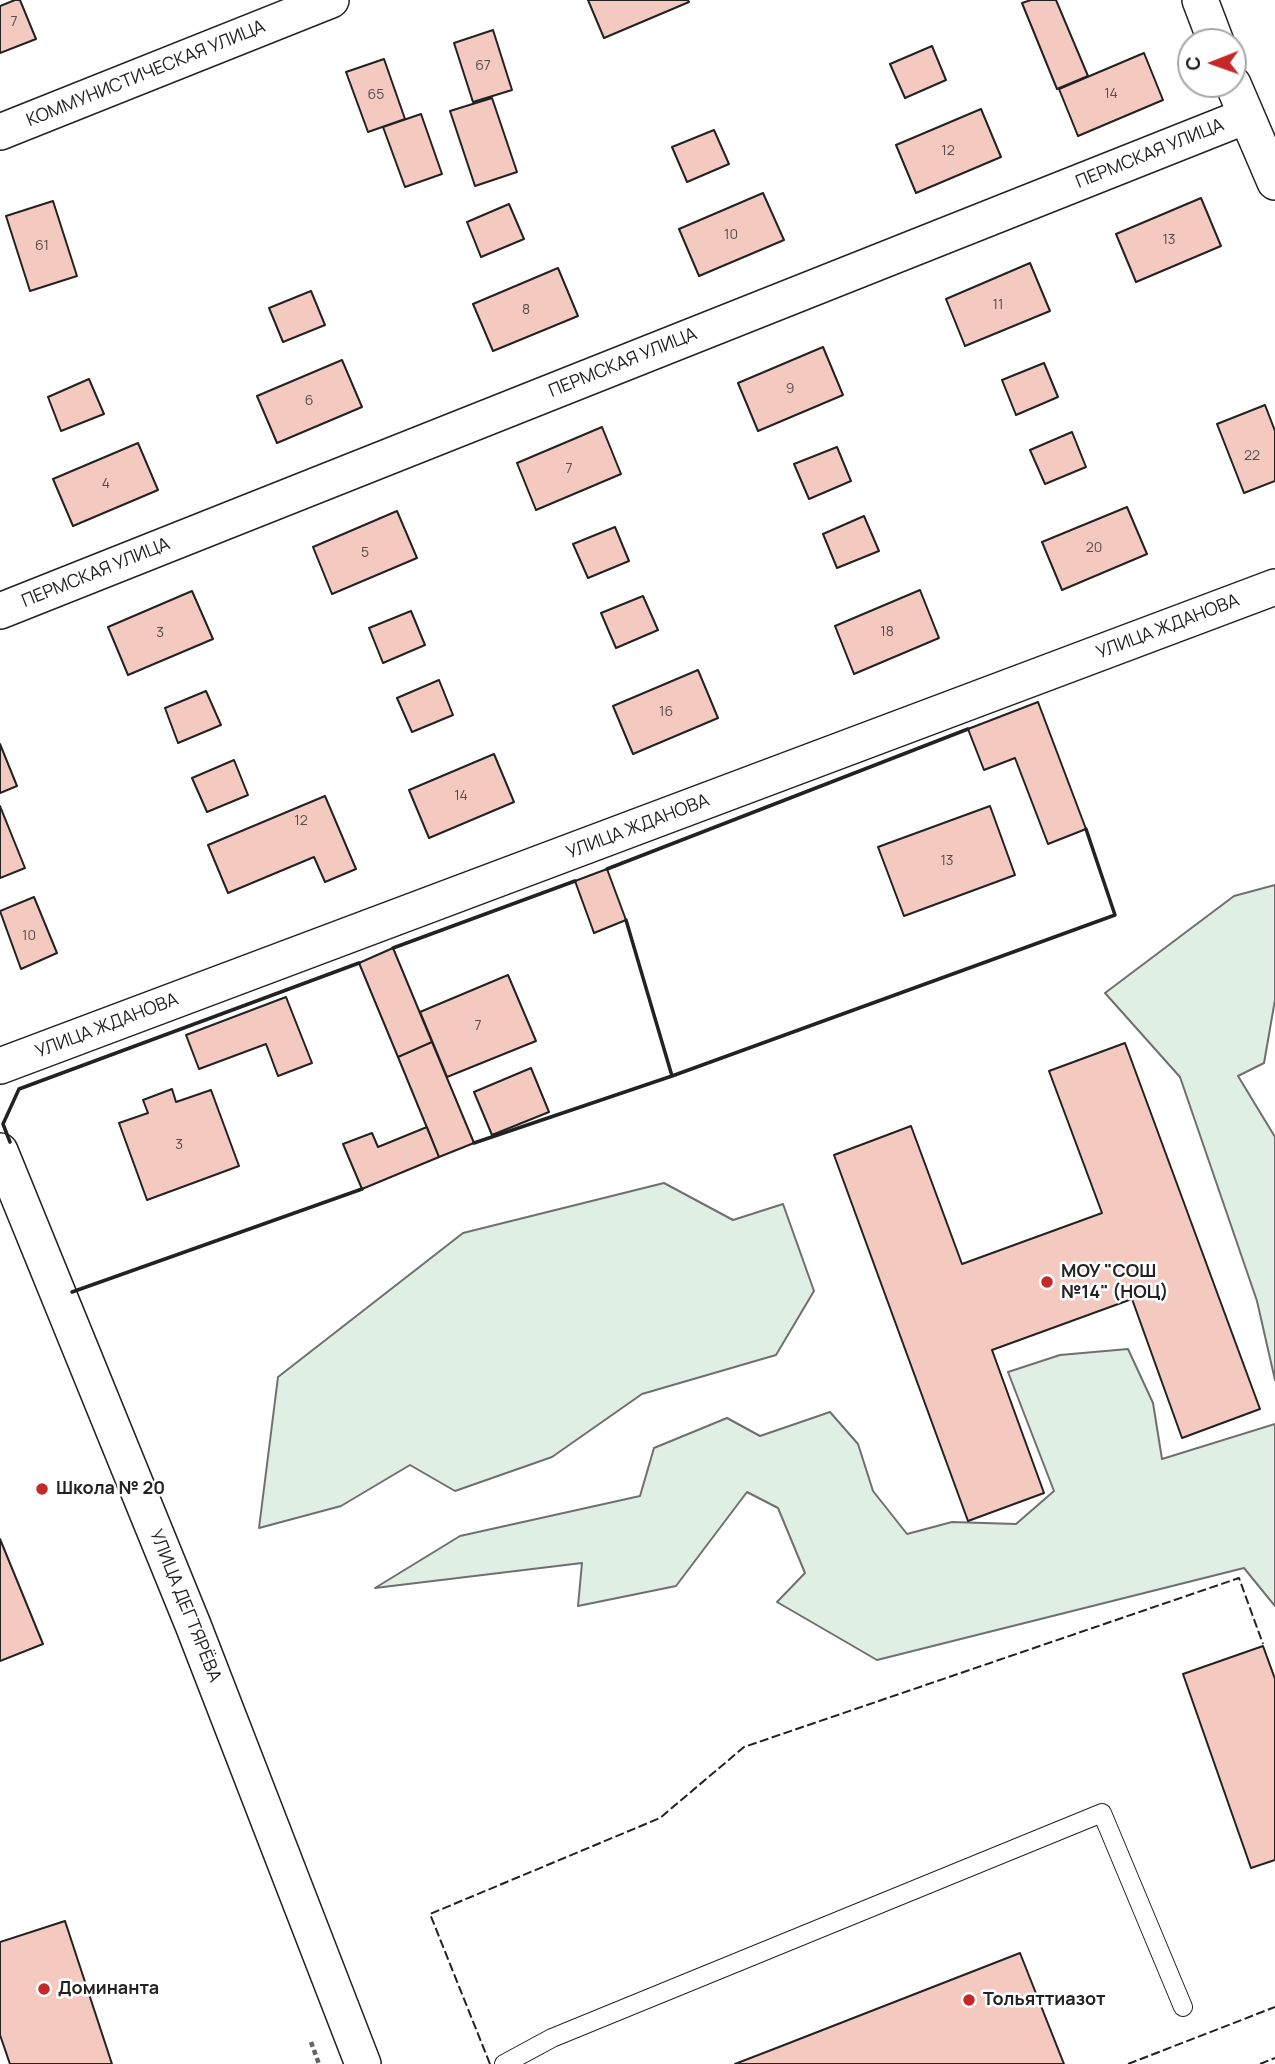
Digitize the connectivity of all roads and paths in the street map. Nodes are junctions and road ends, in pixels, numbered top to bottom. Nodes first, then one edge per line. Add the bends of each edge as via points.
1 (331, 0) edge
2 (1200, 0) edge
3 (1211, 28) edge
4 (1239, 100) edge
5 (0, 132) edge
6 (1275, 182) edge
7 (1275, 587) edge
8 (0, 611) edge
9 (0, 1066) edge
10 (0, 1151) edge
11 (1183, 2007) dead end
12 (363, 2064) edge
13 (504, 2064) edge

1 - 5 street, КОММУНИСТИЧЕСКАЯ УЛИЦА
2 - 3 street
4 - 6 street
4 - 8 street, ПЕРМСКАЯ УЛИЦА
7 - 9 street, УЛИЦА ЖДАНОВА
10 - 12 street, УЛИЦА ДЕГТЯРЁВА via 193,1625
11 - 13 lane via 1102,1813 552,2038

